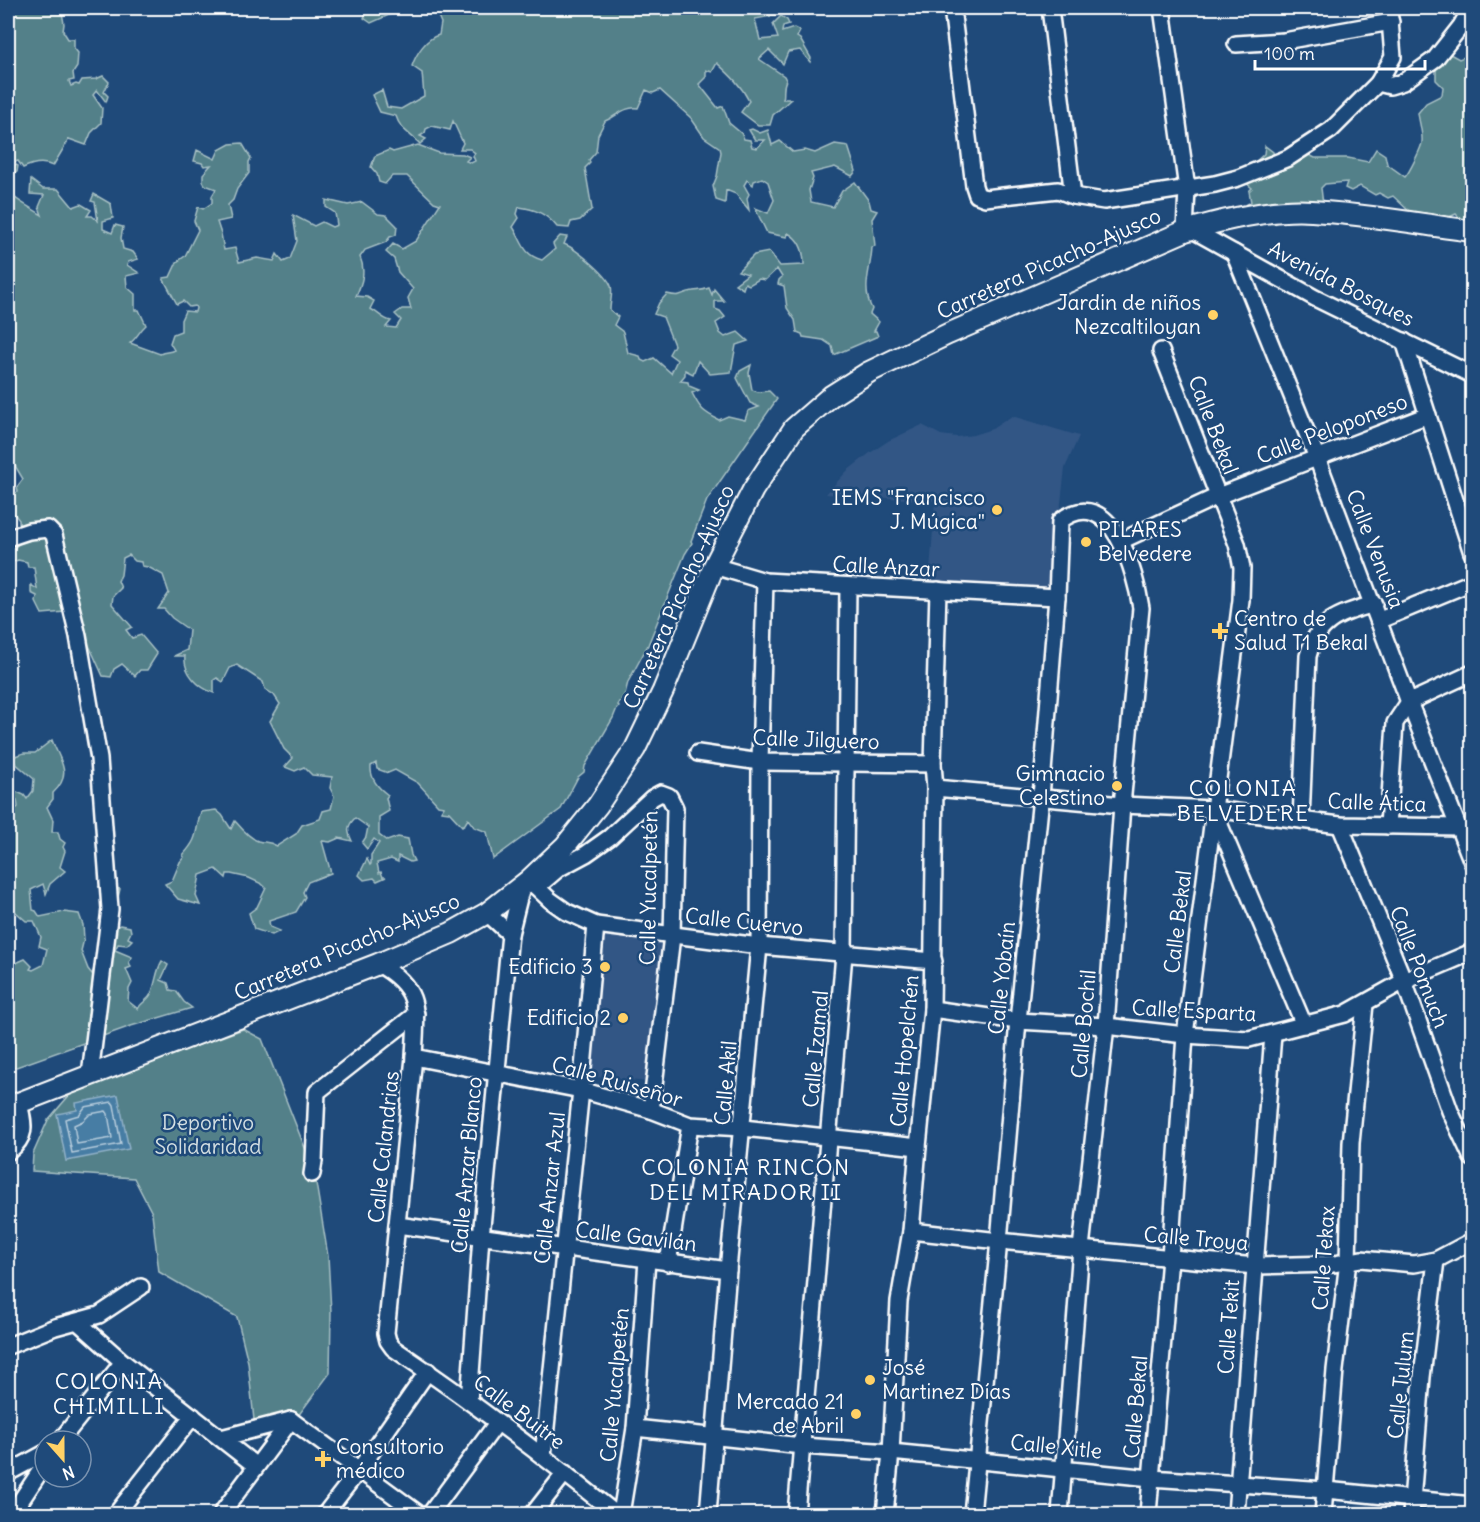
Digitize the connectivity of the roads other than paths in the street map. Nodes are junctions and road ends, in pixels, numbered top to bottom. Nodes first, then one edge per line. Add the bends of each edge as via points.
1 (952, 8) edge
2 (1050, 8) edge
3 (1162, 8) edge
4 (1471, 8) edge
5 (1390, 15) edge
6 (1236, 44) dead end
7 (1378, 83) junction
8 (1187, 189) junction
9 (1073, 196) junction
10 (1188, 230) junction
11 (1473, 231) edge
12 (1234, 253) junction
13 (1404, 341) junction
14 (1161, 351) dead end
15 (1473, 375) edge
16 (1428, 415) junction
17 (1317, 458) junction
18 (1218, 496) junction
19 (8, 538) edge
20 (1121, 541) junction
21 (1473, 553) edge
22 (714, 566) junction
23 (765, 581) junction
24 (1473, 582) edge
25 (849, 586) junction
26 (938, 590) junction
27 (1057, 597) junction
28 (1374, 604) junction
29 (1380, 620) junction
30 (1473, 673) edge
31 (1409, 702) junction
32 (698, 753) dead end
33 (760, 762) junction
34 (845, 763) junction
35 (933, 764) junction
36 (936, 788) junction
37 (1041, 797) junction
38 (1122, 804) junction
39 (1213, 809) junction
40 (1301, 820) junction
41 (1340, 825) junction
42 (1388, 826) junction
43 (1458, 827) junction
44 (1473, 862) edge
45 (529, 884) junction
46 (486, 913) junction
47 (596, 925) junction
48 (510, 934) junction
49 (672, 936) junction
50 (759, 946) junction
51 (1473, 952) edge
52 (844, 954) junction
53 (934, 961) junction
54 (378, 964) junction
55 (1404, 981) junction
56 (1365, 1004) junction
57 (932, 1009) junction
58 (416, 1014) junction
59 (1018, 1021) junction
60 (1304, 1025) junction
61 (1106, 1026) junction
62 (1272, 1034) junction
63 (1185, 1035) junction
64 (414, 1057) junction
65 (497, 1074) junction
66 (90, 1076) junction
67 (581, 1090) junction
68 (13, 1105) edge
69 (651, 1110) junction
70 (690, 1125) junction
71 (743, 1128) junction
72 (829, 1137) junction
73 (918, 1147) junction
74 (8, 1152) edge
75 (1473, 1158) edge
76 (312, 1174) dead end
77 (397, 1226) junction
78 (911, 1231) junction
79 (481, 1237) junction
80 (999, 1241) junction
81 (1473, 1241) edge
82 (1081, 1248) junction
83 (564, 1249) junction
84 (1170, 1258) junction
85 (647, 1260) junction
86 (1436, 1260) junction
87 (1348, 1261) junction
88 (668, 1263) junction
89 (1255, 1266) junction
90 (728, 1270) junction
91 (141, 1287) dead end
92 (78, 1322) junction
93 (8, 1346) edge
94 (393, 1348) joint
95 (123, 1362) junction
96 (428, 1371) junction
97 (469, 1401) junction
98 (193, 1416) junction
99 (291, 1420) junction
100 (497, 1423) junction
101 (635, 1428) junction
102 (70, 1429) edge
103 (715, 1437) junction
104 (221, 1438) junction
105 (802, 1446) junction
106 (891, 1452) junction
107 (543, 1456) junction
108 (33, 1459) edge
109 (976, 1461) junction
110 (256, 1466) junction
111 (1065, 1468) junction
112 (359, 1470) junction
113 (8, 1473) edge
114 (565, 1473) junction
115 (1151, 1478) junction
116 (1239, 1483) junction
117 (33, 1486) edge
118 (1326, 1490) junction
119 (1412, 1497) junction
120 (1473, 1505) edge
121 (19, 1512) edge
122 (116, 1515) edge
123 (220, 1515) edge
124 (325, 1515) edge
125 (419, 1515) edge
126 (430, 1515) edge
127 (533, 1515) edge
128 (616, 1515) edge
129 (621, 1515) edge
130 (708, 1515) edge
131 (796, 1515) edge
132 (885, 1515) edge
133 (972, 1515) edge
134 (1060, 1515) edge
135 (1148, 1515) edge
136 (1236, 1515) edge
137 (1323, 1515) edge
138 (1411, 1515) edge

1 - 9 street via 977,195 985,198 1058,190
2 - 9 street
3 - 8 street
4 - 7 street via 1435,59 1403,82 1390,86
5 - 6 street via 1284,40
5 - 7 street via 1393,57
7 - 8 street via 1331,130 1288,158 1238,178
8 - 9 street via 1104,201
8 - 10 street
10 - 11 main road, Carretera Picacho-Ajusco via 1250,216 1312,211
10 - 12 street, Avenida Bosques
10 - 22 main road, Carretera Picacho-Ajusco via 948,334 869,372 831,396 795,428 753,490
12 - 13 street, Avenida Bosques
12 - 17 street, Calle Venusia
13 - 15 street, Avenida Bosques
13 - 16 street
14 - 18 street, Calle Bekal
16 - 17 street, Calle Peloponeso
16 - 21 street
17 - 18 street, Calle Peloponeso
17 - 28 street, Calle Venusia
18 - 20 street, Calle Peloponeso
18 - 39 street, Calle Bekal via 1242,568
19 - 66 street via 48,529 54,535 78,636 99,759 110,909
20 - 27 street, Calle Yobaín via 1109,524 1093,513 1070,513 1060,520
20 - 38 street, Calle Bochil via 1137,581 1141,608
22 - 23 street, Calle Anzar
22 - 45 main road, Carretera Picacho-Ajusco via 635,749 598,805
23 - 25 street, Calle Anzar
23 - 33 street, Calle Akil
24 - 29 street
25 - 26 street, Calle Anzar
25 - 34 street, Calle Izamal
26 - 27 street, Calle Anzar
26 - 35 street, Calle Hopelchén
27 - 37 street, Calle Yobaín
28 - 29 street, Calle Venusia
28 - 40 street via 1348,611 1322,626 1312,639
29 - 31 street, Calle Venusia
30 - 31 street
31 - 42 street via 1395,723
31 - 43 street, Calle Venusia
32 - 33 street, Calle Jilguero
33 - 34 street, Calle Jilguero
33 - 50 street, Calle Akil
34 - 35 street, Calle Jilguero
34 - 52 street, Calle Izamal
35 - 36 street, Calle Hopelchén
36 - 37 street, Calle Ática
36 - 53 street, Calle Hopelchén
37 - 38 street, Calle Ática
37 - 59 street, Calle Yobaín
38 - 39 street, Calle Ática
38 - 61 street, Calle Bochil
39 - 40 street, Calle Ática
39 - 60 street
39 - 63 street, Calle Bekal
40 - 41 street, Calle Ática
41 - 42 street, Calle Ática
41 - 55 street, Calle Pomuch
42 - 43 street, Calle Ática
43 - 44 street, Calle Venusia
45 - 46 main road, Carretera Picacho-Ajusco
45 - 47 street, Calle Cuervo via 567,912
45 - 48 street, Calle Anzar Blanco
45 - 49 street, Calle Yucalpetén via 586,854 661,793 669,796 675,807
46 - 48 street
46 - 54 main road, Carretera Picacho-Ajusco via 451,933
47 - 49 street, Calle Cuervo
47 - 67 street, Calle Anzar Azul
48 - 65 street, Calle Anzar Blanco
49 - 50 street, Calle Cuervo
49 - 69 street, Calle Yucalpetén
50 - 52 street, Calle Cuervo
50 - 71 street, Calle Akil
51 - 55 street, Calle Esparta
52 - 53 street, Calle Cuervo
52 - 72 street, Calle Izamal
53 - 57 street, Calle Hopelchén
54 - 58 street, Calle Calandrias via 407,986
54 - 66 main road, Carretera Picacho-Ajusco
55 - 56 street, Calle Esparta
55 - 75 street, Calle Pomuch via 1450,1111
56 - 60 street, Calle Esparta
56 - 87 street, Calle Tekax via 1351,1143
57 - 59 street, Calle Esparta
57 - 73 street, Calle Hopelchén
58 - 64 street, Calle Calandrias
58 - 76 street via 317,1092
59 - 61 street, Calle Esparta
59 - 80 street, Calle Yobaín
60 - 62 street, Calle Esparta
61 - 63 street, Calle Esparta
61 - 82 street, Calle Bochil
62 - 63 street, Calle Esparta via 1249,1039
62 - 89 street, Calle Tekit
63 - 84 street, Calle Bekal
64 - 65 street, Calle Ruiseñor
64 - 77 street, Calle Calandrias
65 - 67 street, Calle Ruiseñor
65 - 79 street, Calle Anzar Blanco
66 - 68 main road, Carretera Picacho-Ajusco
67 - 69 street, Calle Ruiseñor
67 - 83 street, Calle Anzar Azul
68 - 74 street via 24,1126 21,1138
69 - 70 street, Calle Ruiseñor
70 - 71 street, Calle Ruiseñor
70 - 88 street
71 - 72 street, Calle Ruiseñor
71 - 90 street, Calle Akil
72 - 73 street, Calle Ruiseñor
72 - 105 street, Calle Izamal
73 - 78 street, Calle Hopelchén
77 - 79 street, Calle Gavilán
77 - 94 street, Calle Calandrias via 386,1333
78 - 80 street, Calle Troya
78 - 106 street, Calle Hopelchén via 899,1301
79 - 83 street, Calle Gavilán
79 - 97 street, Calle Anzar Blanco
80 - 82 street, Calle Troya
80 - 109 street, Calle Yobaín
81 - 86 street, Calle Troya
82 - 84 street, Calle Troya
82 - 111 street, Calle Bochil
83 - 85 street, Calle Gavilán
83 - 107 street, Calle Anzar Azul
84 - 89 street, Calle Troya
84 - 115 street, Calle Bekal
85 - 88 street, Calle Gavilán
85 - 101 street, Calle Yucalpetén
86 - 87 street, Calle Troya via 1414,1264
86 - 119 street, Calle Tulum
87 - 89 street, Calle Troya
87 - 118 street, Calle Tekax
88 - 90 street, Calle Gavilán
89 - 116 street, Calle Tekit
90 - 103 street, Calle Akil
91 - 92 street via 99,1315
92 - 93 street
92 - 95 street
94 - 96 street, Calle Buitre
95 - 98 street
95 - 102 street
96 - 97 street, Calle Buitre
96 - 112 street
97 - 100 street, Calle Buitre
98 - 104 street
98 - 122 street
99 - 104 street
99 - 110 street
99 - 112 street
100 - 107 street, Calle Buitre
100 - 126 street
101 - 103 street, Calle Xitle
101 - 129 street, Calle Yucalpetén
103 - 105 street, Calle Xitle
103 - 130 street, Calle Akil
104 - 110 street
105 - 106 street, Calle Xitle
105 - 131 street, Calle Izamal
106 - 109 street, Calle Xitle
106 - 132 street, Calle Hopelchén
107 - 114 street, Calle Buitre
108 - 113 street
109 - 111 street, Calle Xitle
109 - 133 street, Calle Yobaín
110 - 123 street
111 - 115 street, Calle Xitle
111 - 134 street, Calle Bochil
112 - 124 street
112 - 125 street
114 - 127 street
114 - 128 street, Calle Buitre
115 - 116 street, Calle Xitle
115 - 135 street, Calle Bekal
116 - 118 street, Calle Xitle
116 - 136 street, Calle Tekit
117 - 121 street
118 - 119 street, Calle Xitle
118 - 137 street, Calle Tekax
119 - 120 street, Calle Xitle
119 - 138 street, Calle Tulum

